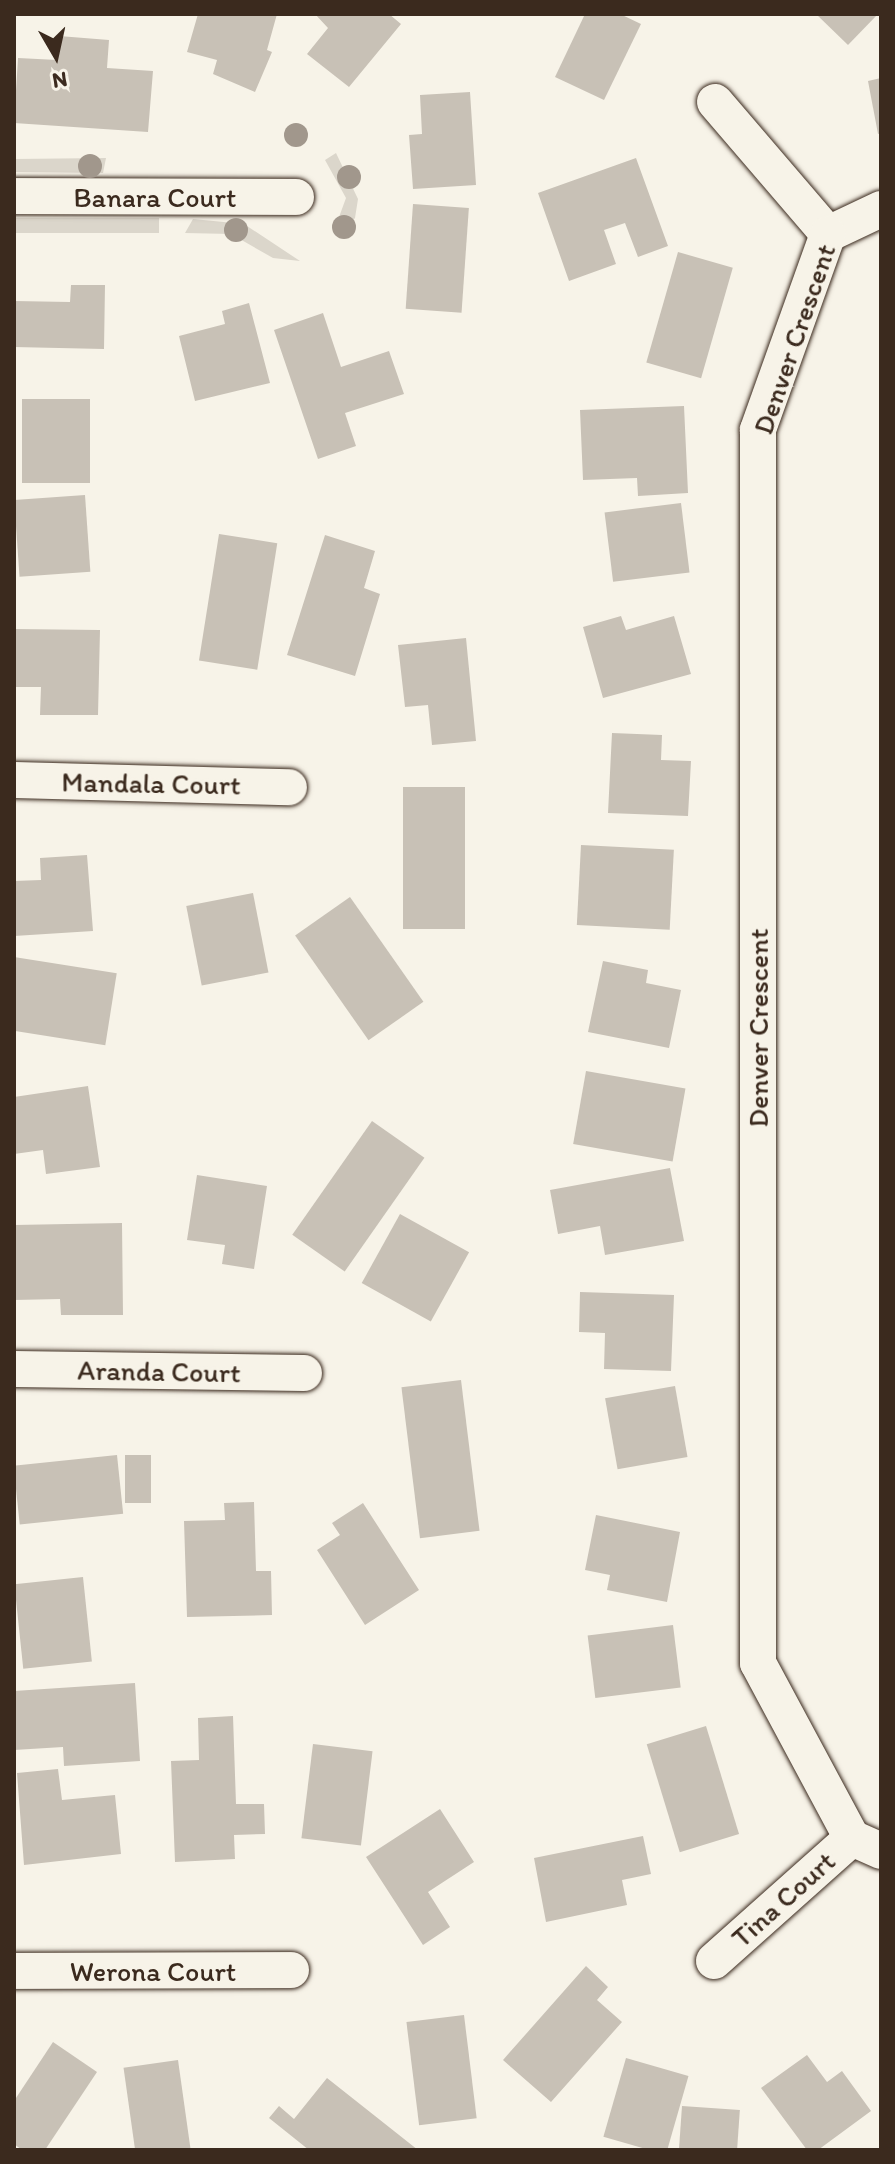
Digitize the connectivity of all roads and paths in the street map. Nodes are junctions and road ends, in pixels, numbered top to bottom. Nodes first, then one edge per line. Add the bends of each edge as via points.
1 (715, 102) dead end
2 (14, 196) edge
3 (296, 197) dead end
4 (881, 209) edge
5 (828, 234) junction
6 (14, 780) edge
7 (289, 787) dead end
8 (14, 1369) edge
9 (304, 1373) dead end
10 (867, 1844) edge
11 (714, 1961) dead end
12 (291, 1970) dead end
13 (14, 1971) edge

1 - 5 street
2 - 3 street, Banara Court
4 - 5 street, Denver Crescent
5 - 10 street, Denver Crescent via 758,430 758,1663
6 - 7 street, Mandala Court
8 - 9 street, Aranda Court
10 - 11 street, Tina Court
12 - 13 street, Werona Court

